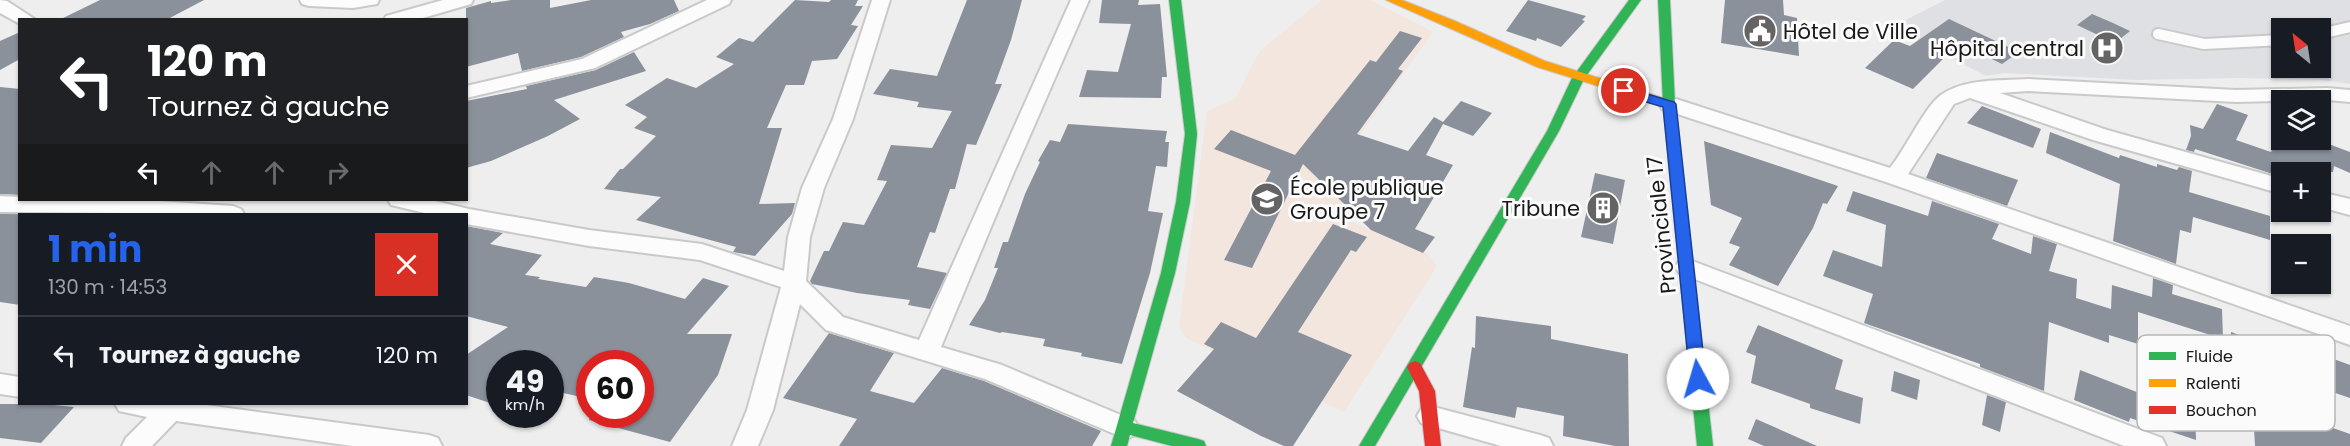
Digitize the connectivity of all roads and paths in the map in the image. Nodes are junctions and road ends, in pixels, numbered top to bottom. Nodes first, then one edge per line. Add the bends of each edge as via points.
1 (309, 0) edge
2 (369, 0) edge
3 (464, 0) edge
4 (722, 0) edge
5 (881, 0) edge
6 (1080, 0) edge
7 (1175, 0) edge
8 (1392, 0) edge
9 (1635, 0) edge
10 (1664, 0) edge
11 (0, 5) edge
12 (23, 18) edge
13 (400, 18) edge
14 (2350, 27) edge
15 (2331, 31) edge
16 (2157, 34) dead end
17 (2271, 41) edge
18 (1578, 78) junction
19 (468, 92) edge
20 (1966, 92) junction
21 (2350, 96) edge
22 (1669, 104) junction
23 (1894, 177) junction
24 (2271, 184) edge
25 (2331, 202) edge
26 (0, 204) edge
27 (408, 207) edge
28 (2350, 207) edge
29 (219, 213) edge
30 (453, 213) edge
31 (468, 216) edge
32 (1686, 267) junction
33 (794, 284) junction
34 (2350, 336) edge
35 (927, 351) junction
36 (1415, 367) junction
37 (0, 384) edge
38 (18, 387) edge
39 (143, 405) edge
40 (173, 407) edge
41 (1430, 416) junction
42 (1122, 437) edge
43 (135, 446) edge
44 (429, 446) edge
45 (745, 446) edge
46 (1198, 446) edge
47 (1367, 446) edge
48 (1433, 446) edge
49 (1540, 446) edge
50 (1705, 446) edge
51 (2153, 446) edge

1 - 2 street
3 - 13 street
4 - 19 street via 588,63
5 - 33 street via 843,119 810,198 799,237
6 - 35 street
7 - 42 street via 1191,134 1168,273
8 - 18 street
9 - 18 street
10 - 22 street, Provinciale 17
11 - 12 street
14 - 15 lane
16 - 17 lane via 2203,46
18 - 22 street
18 - 36 street via 1553,130
20 - 21 street via 2028,85 2235,96
20 - 23 street via 1947,100 1911,158
20 - 24 street
22 - 23 street
22 - 32 street, Provinciale 17
23 - 34 street
25 - 28 street
26 - 29 street via 129,206
27 - 30 street
31 - 33 street via 589,238 702,252
32 - 50 street, Provinciale 17
32 - 51 street
33 - 35 street via 835,324
33 - 45 street via 760,410
35 - 42 street via 993,372
36 - 41 street via 1427,391
36 - 47 street
37 - 38 street
39 - 40 street
40 - 43 street
40 - 44 street
41 - 48 street
41 - 49 street
42 - 46 street

